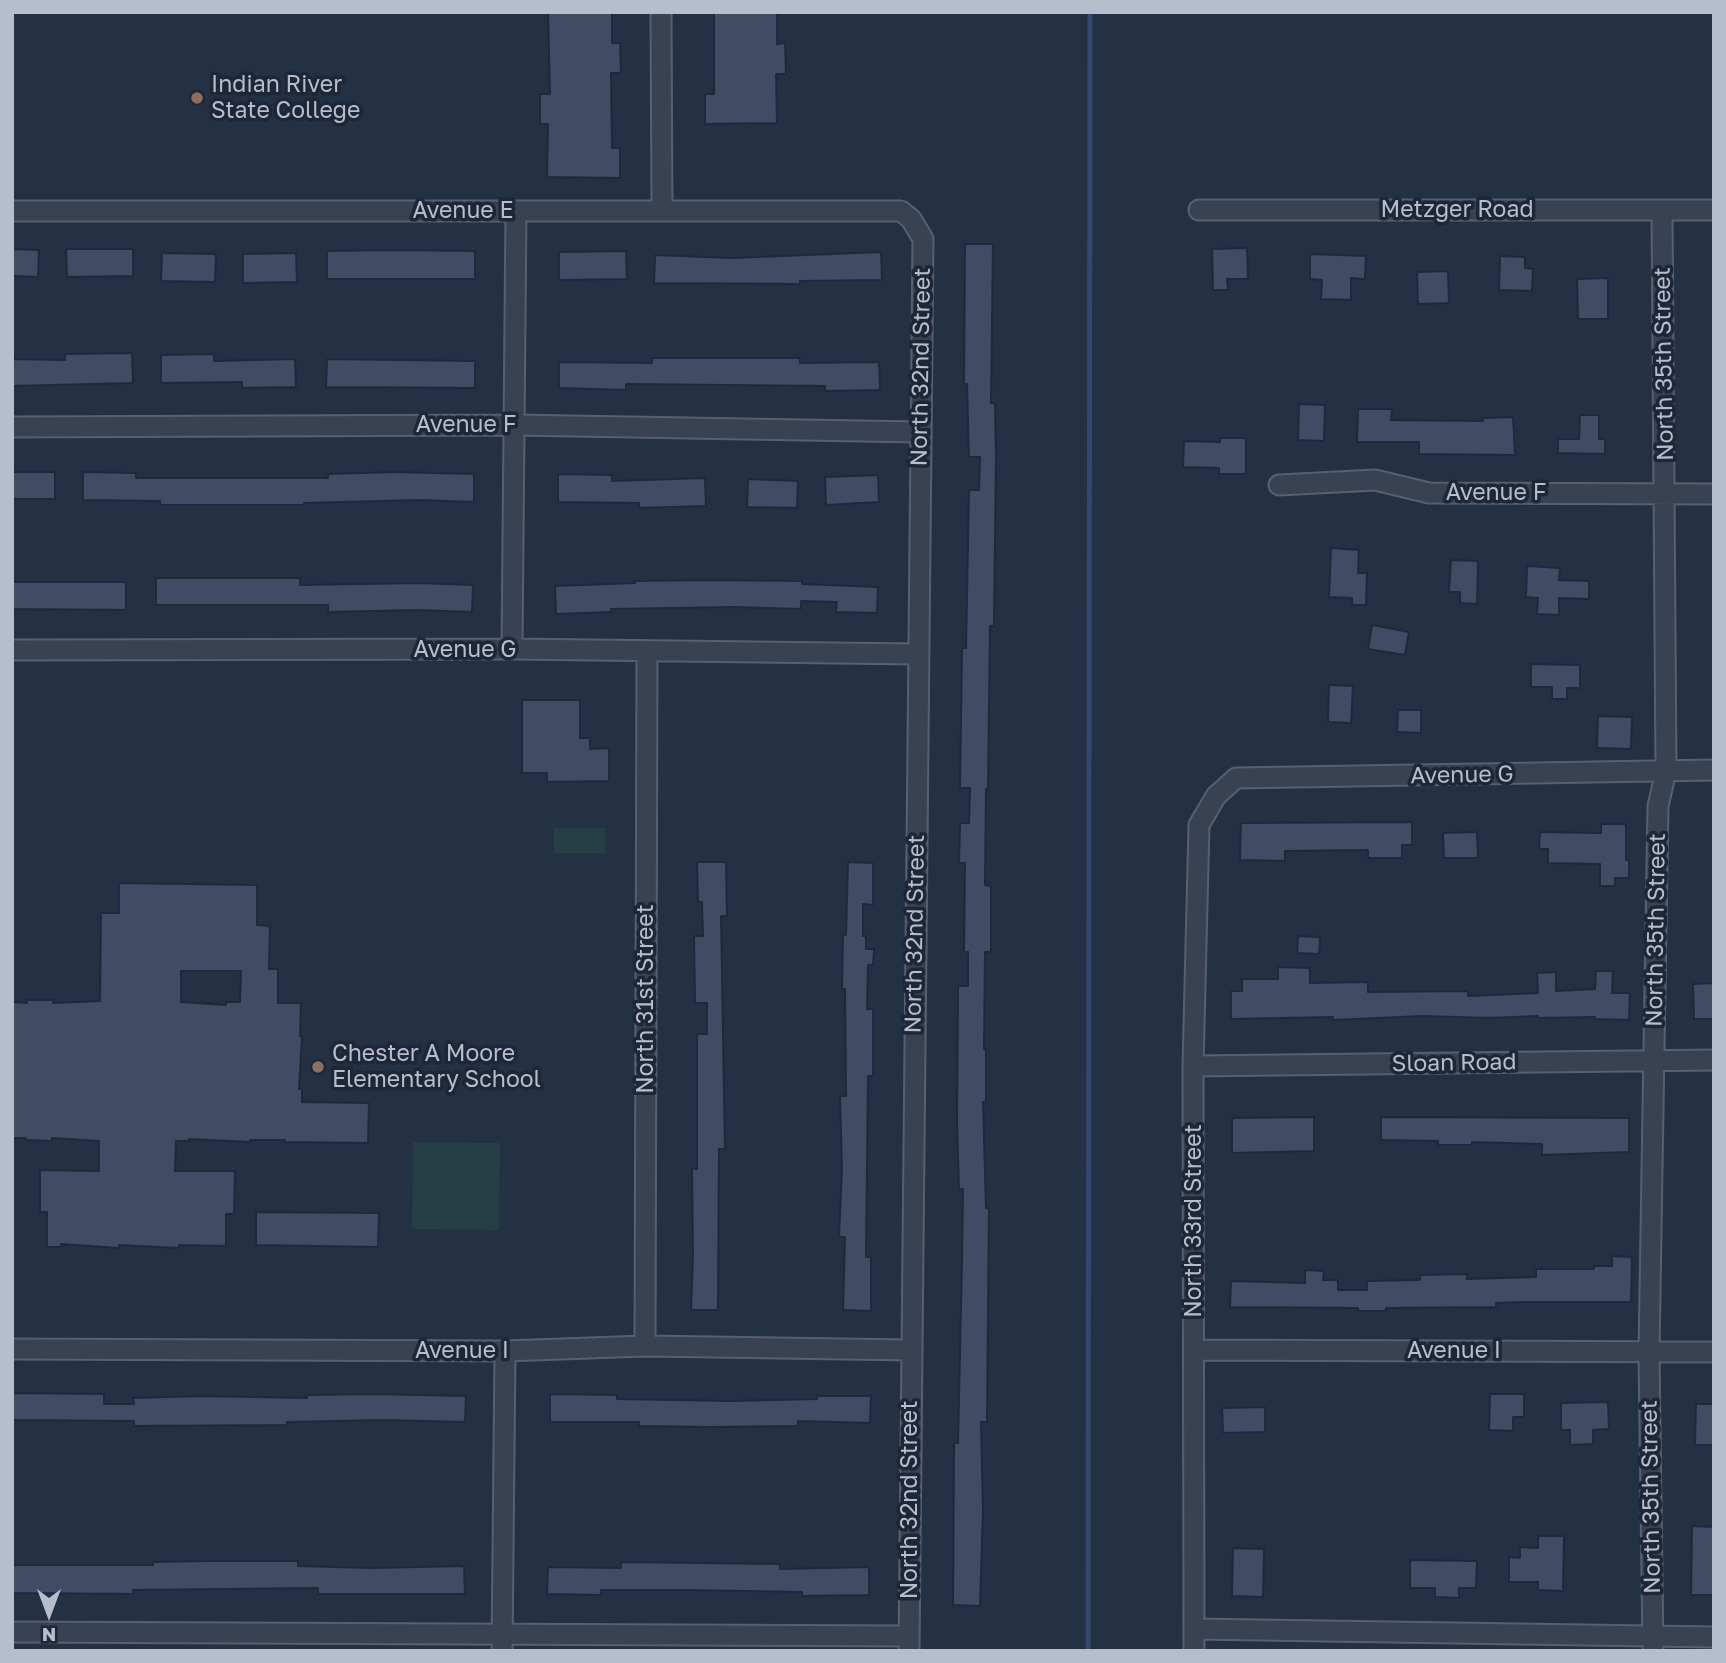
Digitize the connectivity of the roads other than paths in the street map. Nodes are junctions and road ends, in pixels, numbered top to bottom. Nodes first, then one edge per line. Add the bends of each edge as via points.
1 (661, 12) edge
2 (1199, 210) dead end
3 (1662, 210) junction
4 (1714, 210) edge
5 (12, 211) edge
6 (516, 211) junction
7 (662, 211) junction
8 (911, 219) joint
9 (514, 425) junction
10 (12, 427) edge
11 (919, 432) junction
12 (1279, 485) dead end
13 (1665, 495) junction
14 (1714, 495) edge
15 (512, 649) junction
16 (12, 650) edge
17 (646, 651) junction
18 (918, 654) junction
19 (1714, 770) edge
20 (1666, 771) junction
21 (1216, 796) joint
22 (1654, 1060) junction
23 (1714, 1060) edge
24 (1193, 1066) junction
25 (645, 1346) junction
26 (12, 1349) edge
27 (911, 1350) junction
28 (1194, 1350) junction
29 (505, 1352) junction
30 (1649, 1352) junction
31 (1714, 1352) edge
32 (1195, 1629) junction
33 (12, 1632) edge
34 (1714, 1637) edge
35 (502, 1642) edge
36 (909, 1644) edge
37 (1653, 1644) edge
38 (1194, 1651) edge

1 - 7 street
2 - 3 street, Metzger Road
3 - 4 street, Metzger Road
3 - 13 street, North 35th Street
5 - 6 street, Avenue E
6 - 7 street, Avenue E
6 - 9 street
7 - 8 street, Avenue E via 901,211
8 - 11 street, North 32nd Street via 923,239
9 - 10 street, Avenue F
9 - 11 street, Avenue F
9 - 15 street
11 - 18 street, North 32nd Street
12 - 13 street, Avenue F via 1375,480 1429,493
13 - 14 street, Avenue F
13 - 20 street, North 35th Street
15 - 16 street, Avenue G
15 - 17 street, Avenue G
17 - 18 street, Avenue G
17 - 25 street, North 31st Street
18 - 27 street, North 32nd Street
19 - 20 street, Avenue G
20 - 21 street, Avenue G via 1236,779
20 - 22 street, North 35th Street via 1658,806
21 - 24 street, North 33rd Street via 1199,825
22 - 23 street, Sloan Road
22 - 24 street, Sloan Road
22 - 30 street, North 35th Street
24 - 28 street, North 33rd Street
25 - 27 street, Avenue I
25 - 29 street, Avenue I
26 - 29 street, Avenue I
27 - 36 street, North 32nd Street
28 - 30 street, Avenue I
28 - 32 street, North 33rd Street
29 - 35 street
30 - 31 street, Avenue I
30 - 37 street, North 35th Street
32 - 37 street
32 - 38 street, North 33rd Street
33 - 35 street
34 - 37 street
35 - 36 street

